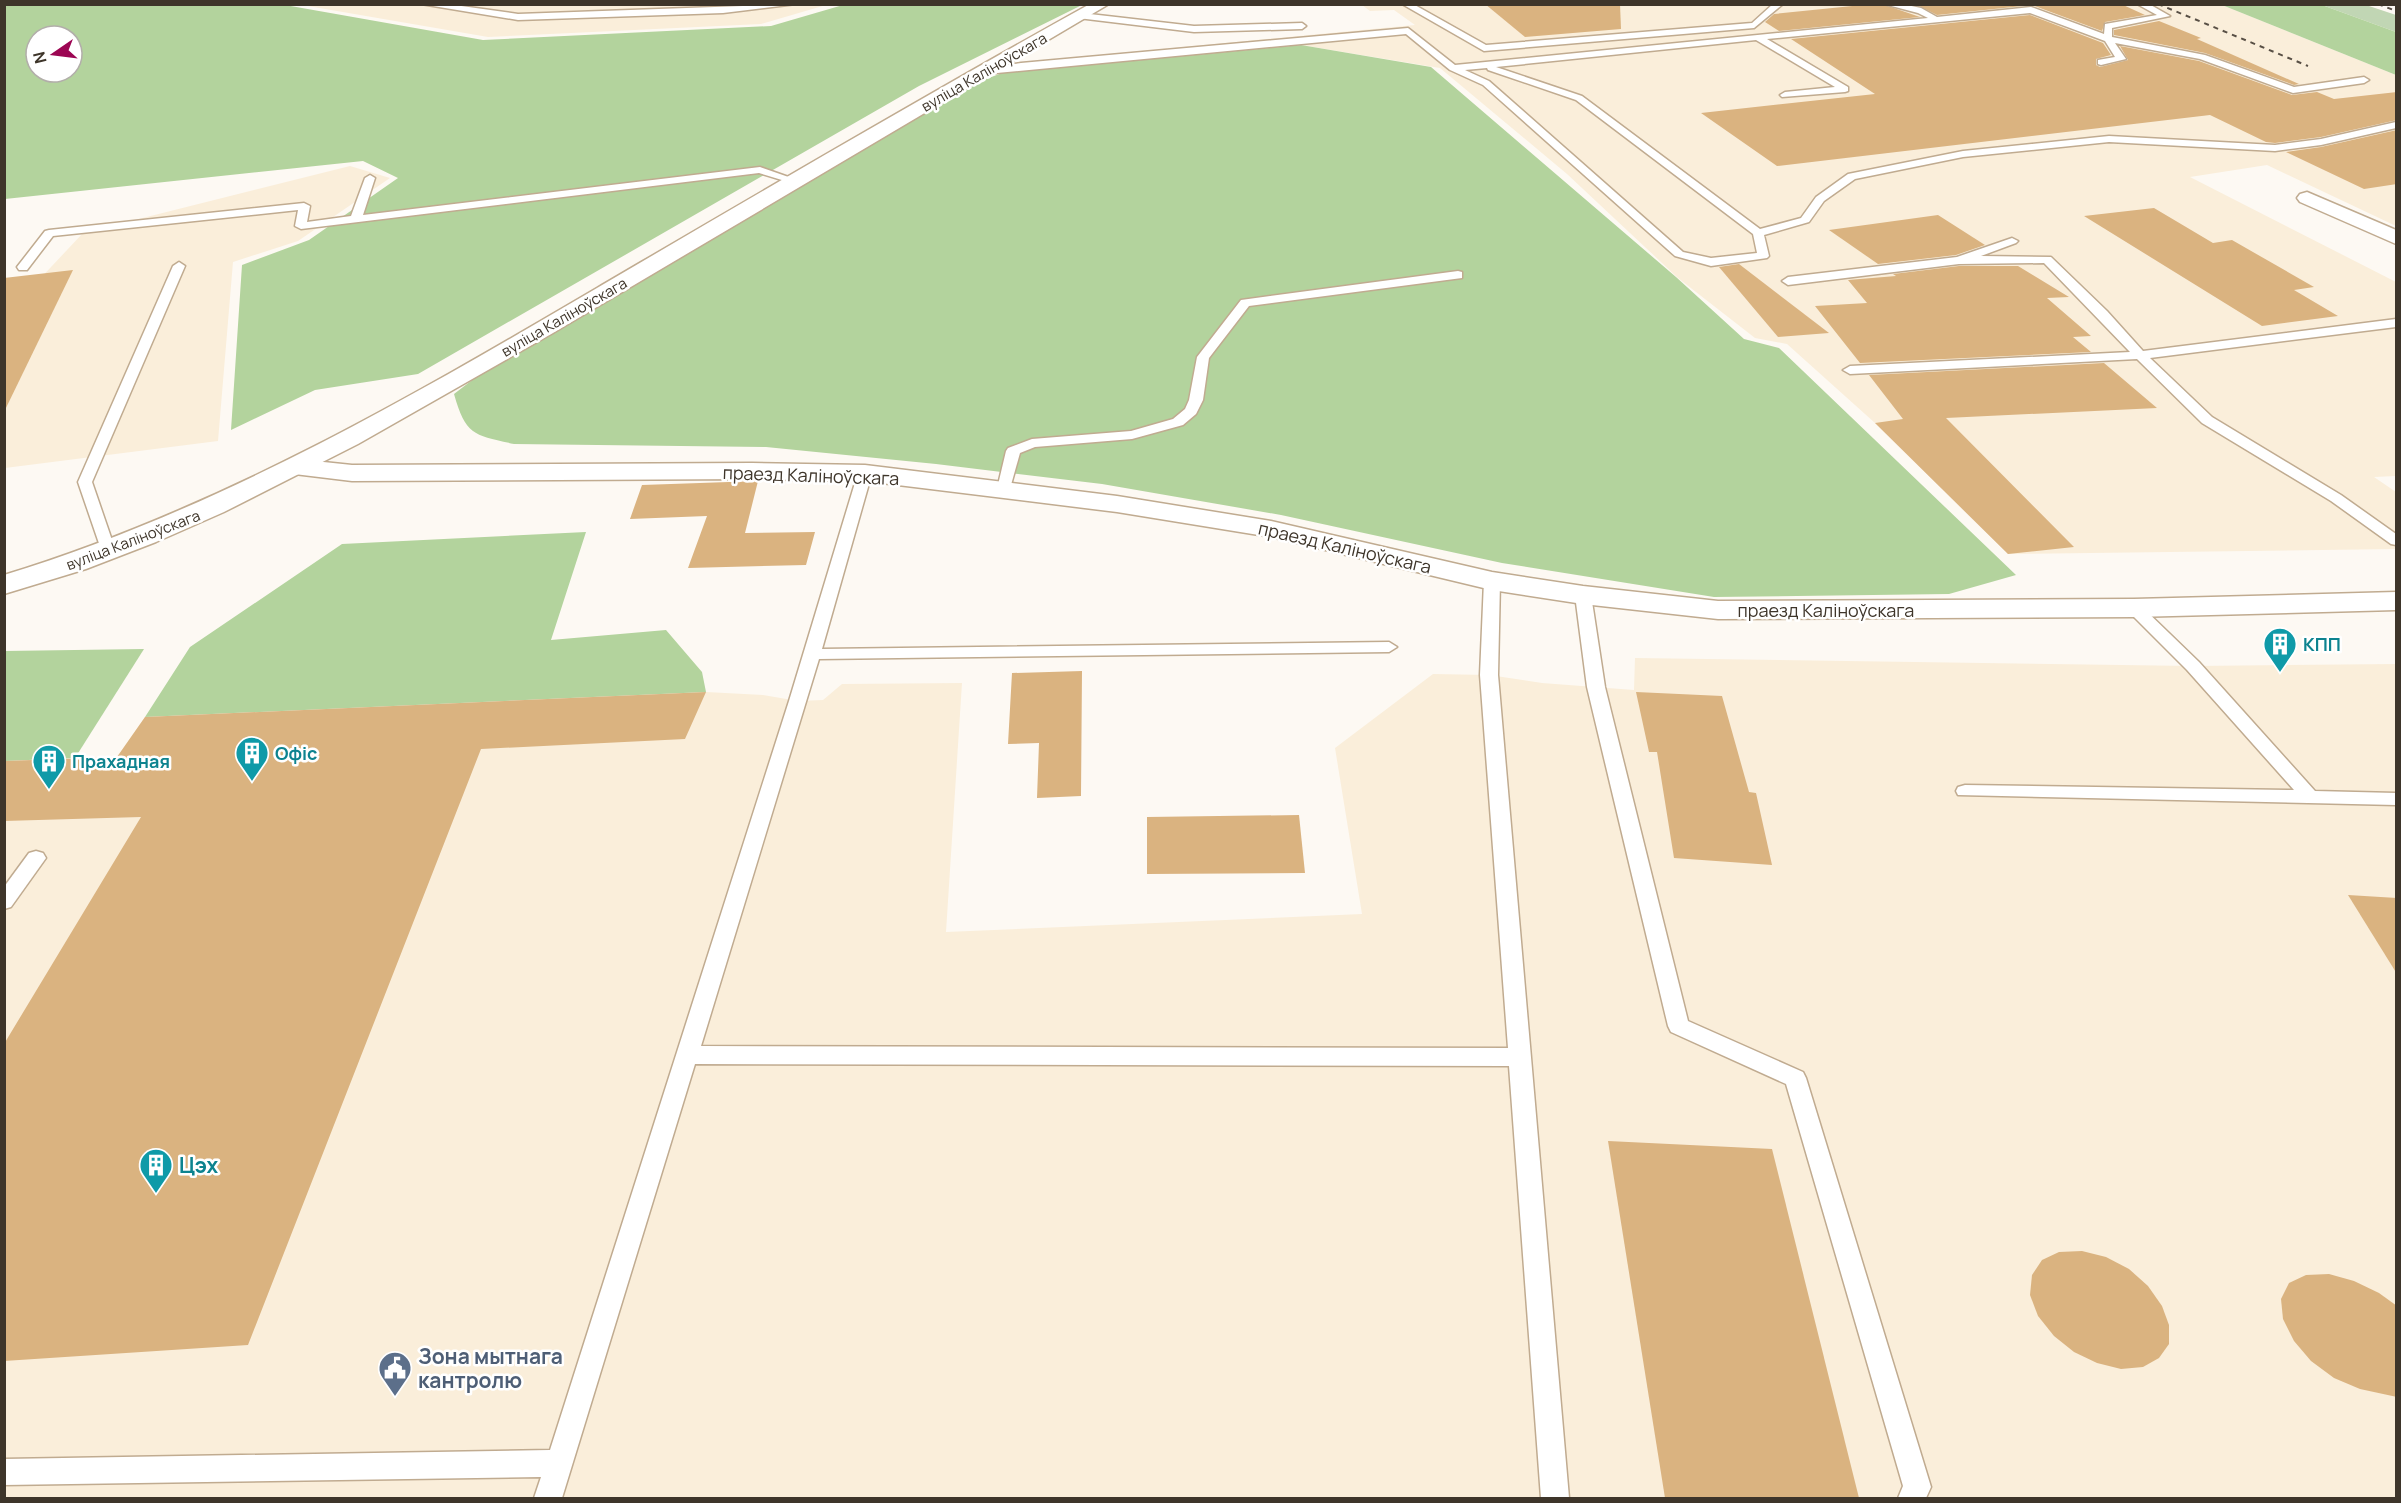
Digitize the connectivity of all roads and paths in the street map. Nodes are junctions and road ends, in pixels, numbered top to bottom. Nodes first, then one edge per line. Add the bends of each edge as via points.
1 (425, 4) edge
2 (792, 4) edge
3 (1102, 4) edge
4 (1406, 4) edge
5 (1779, 4) edge
6 (1888, 4) edge
7 (2141, 4) edge
8 (463, 7) edge
9 (1080, 16) junction
10 (1937, 20) junction
11 (1302, 26) dead end
12 (1758, 38) junction
13 (2108, 39) junction
14 (2101, 62) dead end
15 (1484, 65) junction
16 (1453, 68) junction
17 (986, 71) junction
18 (2364, 80) dead end
19 (1785, 95) dead end
20 (2397, 125) edge
21 (370, 178) dead end
22 (795, 181) junction
23 (2307, 198) dead end
24 (356, 219) junction
25 (1758, 233) junction
26 (2392, 233) edge
27 (2012, 241) dead end
28 (1959, 260) junction
29 (179, 266) dead end
30 (23, 267) dead end
31 (1458, 275) dead end
32 (1788, 281) dead end
33 (2397, 323) edge
34 (2140, 355) junction
35 (1850, 370) dead end
36 (295, 467) junction
37 (865, 473) junction
38 (1004, 489) junction
39 (2397, 541) edge
40 (108, 552) junction
41 (1492, 581) junction
42 (4, 585) edge
43 (1584, 595) junction
44 (2397, 601) edge
45 (2134, 608) junction
46 (1389, 646) dead end
47 (812, 654) junction
48 (1965, 791) dead end
49 (2310, 797) junction
50 (2397, 799) edge
51 (36, 858) dead end
52 (4, 903) edge
53 (687, 1055) junction
54 (1519, 1057) junction
55 (559, 1463) junction
56 (4, 1472) edge
57 (548, 1498) edge
58 (1555, 1498) edge
59 (1912, 1498) edge

1 - 8 lane
2 - 8 lane via 518,16
3 - 9 street, вуліца Каліноўскага
4 - 5 lane via 1484,48 1754,25
6 - 10 lane via 1921,11
7 - 13 lane via 2166,16 2108,26
9 - 11 lane via 1194,29
9 - 17 street, вуліца Каліноўскага
10 - 12 lane
10 - 13 lane via 2031,10
12 - 15 lane
12 - 19 lane via 1845,89
13 - 14 lane via 2121,58
13 - 18 lane via 2202,57 2293,90
15 - 16 lane
15 - 25 lane via 1579,98
16 - 17 lane via 1408,31
16 - 25 lane via 1486,83 1679,254 1712,262 1763,256
17 - 22 street, вуліца Каліноўскага
20 - 25 lane via 2275,148 2109,139 1963,154 1852,176 1820,199 1805,220
21 - 24 lane
22 - 24 lane via 760,170
22 - 36 street, вуліца Каліноўскага via 429,395
23 - 26 street
24 - 30 lane via 300,226 304,206 49,233
27 - 28 lane
28 - 32 lane
28 - 34 lane via 2047,259
29 - 40 lane via 85,482
31 - 38 lane via 1245,303 1203,357 1196,400 1191,411 1178,422 1132,435 1032,443 1013,451
33 - 34 lane
34 - 35 lane
34 - 39 lane via 2207,420 2336,498
36 - 37 street, праезд Каліноўскага via 363,474
36 - 40 street, вуліца Каліноўскага via 184,522
37 - 38 street, праезд Каліноўскага
37 - 47 lane
38 - 41 street, праезд Каліноўскага via 1271,529
40 - 42 street, вуліца Каліноўскага
41 - 43 street, праезд Каліноўскага
41 - 54 lane via 1489,675
43 - 45 street, праезд Каліноўскага via 1718,610
43 - 59 lane via 1596,687 1679,1026 1795,1078 1917,1487
44 - 45 street, праезд Каліноўскага
45 - 49 lane via 2193,666
46 - 47 lane
47 - 53 lane
48 - 49 lane
49 - 50 lane
51 - 52 lane
53 - 54 lane
53 - 55 lane
54 - 58 lane
55 - 56 lane
55 - 57 lane

